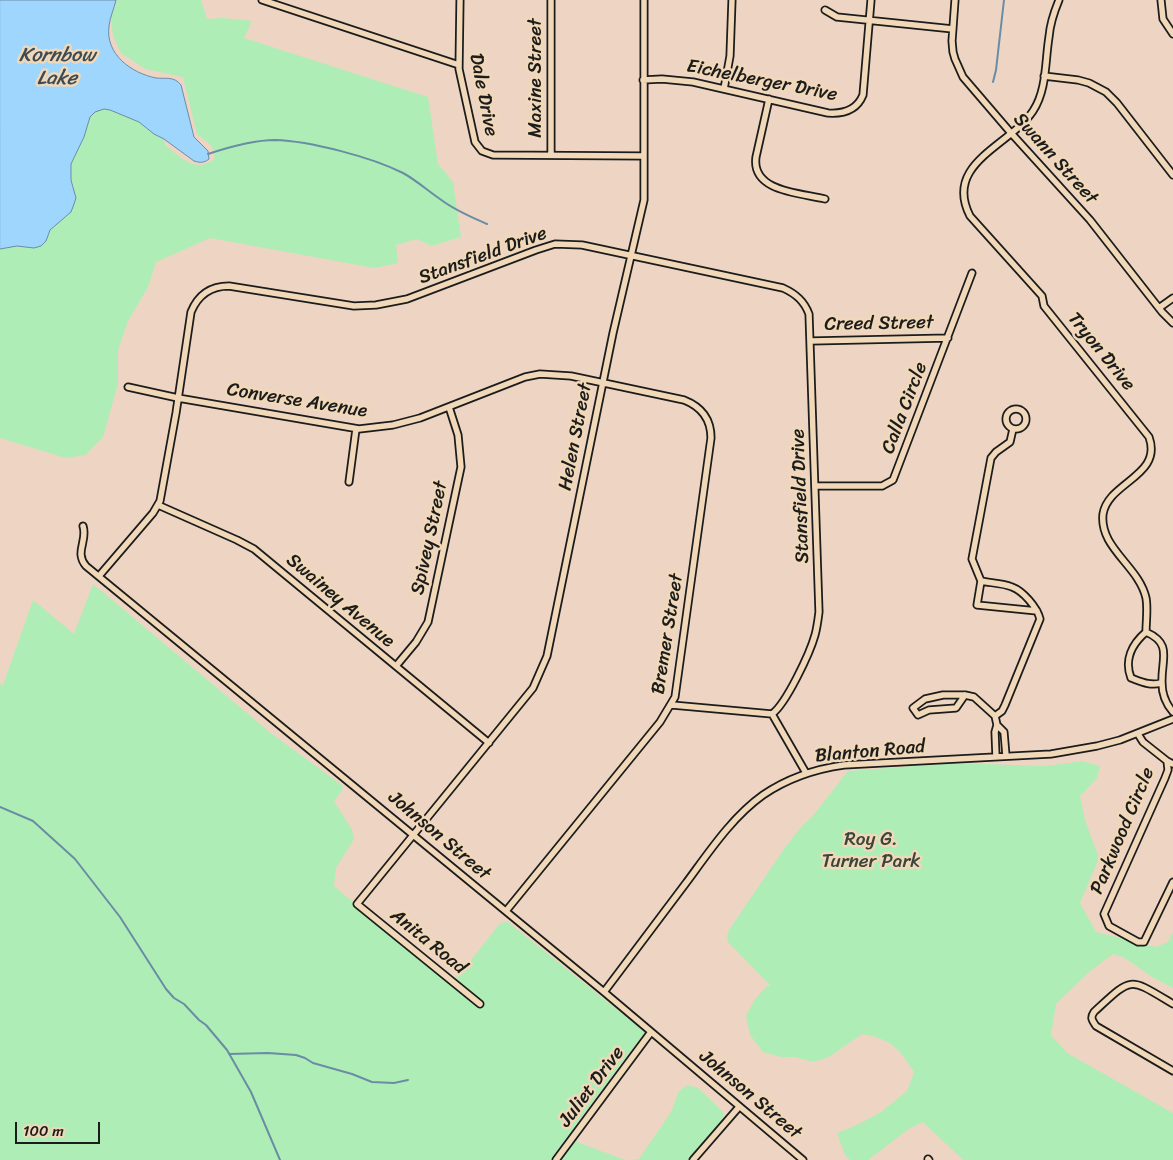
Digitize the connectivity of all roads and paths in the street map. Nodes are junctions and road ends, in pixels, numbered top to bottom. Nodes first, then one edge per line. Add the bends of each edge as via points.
1 (262, 0) edge
2 (460, 0) edge
3 (551, 0) edge
4 (644, 0) edge
5 (732, 0) edge
6 (871, 0) edge
7 (955, 0) edge
8 (1059, 0) edge
9 (1161, 0) edge
10 (825, 10) dead end
11 (869, 20) junction
12 (953, 29) junction
13 (1173, 34) edge
14 (459, 65) junction
15 (1044, 76) junction
16 (643, 80) junction
17 (724, 89) junction
18 (769, 99) junction
19 (1011, 133) junction
20 (551, 155) junction
21 (644, 156) junction
22 (1173, 175) edge
23 (825, 199) dead end
24 (632, 255) junction
25 (972, 273) dead end
26 (1173, 298) edge
27 (1159, 308) junction
28 (1173, 323) edge
29 (948, 338) junction
30 (811, 341) junction
31 (602, 383) junction
32 (128, 387) dead end
33 (178, 398) junction
34 (449, 408) junction
35 (356, 428) junction
36 (1013, 429) dead end
37 (350, 482) dead end
38 (816, 486) junction
39 (158, 505) junction
40 (83, 526) dead end
41 (99, 576) junction
42 (981, 581) junction
43 (1037, 610) junction
44 (1146, 632) junction
45 (396, 666) junction
46 (1162, 683) junction
47 (965, 694) junction
48 (672, 705) junction
49 (1173, 712) edge
50 (772, 714) junction
51 (995, 716) junction
52 (1173, 719) edge
53 (997, 725) junction
54 (1138, 734) junction
55 (489, 743) junction
56 (1006, 756) junction
57 (996, 757) junction
58 (1167, 761) junction
59 (1173, 764) edge
60 (806, 773) junction
61 (414, 835) junction
62 (1173, 882) edge
63 (357, 904) joint
64 (506, 911) junction
65 (604, 992) junction
66 (480, 1004) dead end
67 (1173, 1004) edge
68 (651, 1032) junction
69 (1173, 1070) edge
70 (739, 1108) junction
71 (556, 1160) edge
72 (693, 1160) edge
73 (803, 1160) edge

1 - 14 street
2 - 14 street, Dale Drive
3 - 20 street, Maxine Street
4 - 16 street, Helen Street
5 - 17 street via 730,56
6 - 11 street, Eichelberger Drive
7 - 12 street, Swann Street
8 - 15 street, Tryon Drive via 1049,35
9 - 13 street via 1163,19
10 - 11 street via 837,17
11 - 12 street
11 - 18 street, Eichelberger Drive via 862,95 854,108 836,114
12 - 19 street, Swann Street via 953,52 959,70
14 - 20 street, Dale Drive via 479,148 493,155
15 - 19 street, Tryon Drive via 1040,98 1033,112
15 - 22 street via 1078,80 1106,92
16 - 17 street, Eichelberger Drive via 678,80
16 - 21 street, Helen Street
17 - 18 street, Eichelberger Drive
18 - 23 street via 756,169 765,182 775,187
19 - 27 street, Swann Street via 1090,220
19 - 44 street, Tryon Drive via 970,172 965,186 965,202 970,216 1042,296 1044,306 1148,437 1152,450 1150,462 1109,501 1103,514 1107,540 1133,572 1146,598
20 - 21 street, Dale Drive
21 - 24 street, Helen Street via 644,200
24 - 30 street, Stansfield Drive via 790,291 807,307
24 - 31 street, Helen Street
24 - 33 street, Stansfield Drive via 582,245 555,244 407,299 376,306 354,306 217,286 204,293 191,312
25 - 29 street, Calla Circle
26 - 27 street
27 - 28 street, Swann Street
29 - 30 street, Creed Street
29 - 38 street, Calla Circle via 892,480 882,486
30 - 38 street, Stansfield Drive
31 - 34 street, Converse Avenue via 563,374 528,376
31 - 48 street, Bremer Street via 692,403 704,413 711,431 678,690
31 - 55 street, Helen Street via 548,656 533,688
32 - 33 street, Converse Avenue
33 - 35 street, Converse Avenue
33 - 39 street, Stansfield Drive via 163,493
34 - 35 street, Converse Avenue via 399,424
34 - 45 street, Spivey Street via 460,446 461,467 428,622
35 - 37 street
36 - 42 street via 1010,442 991,458 972,559
38 - 50 street, Stansfield Drive via 818,623 812,646 781,705
39 - 41 street, Stansfield Drive
39 - 45 street, Swainey Avenue via 254,549
40 - 41 street, Johnson Street via 85,536 80,558
41 - 61 street, Johnson Street
42 - 43 street via 1012,587
42 - 43 street via 977,605
43 - 51 street via 1040,622 1005,705
44 - 46 street via 1160,641 1164,648
44 - 46 street via 1130,650 1128,670 1132,678 1140,682 1153,686
45 - 55 street, Swainey Avenue
46 - 49 street via 1163,695
47 - 47 street via 925,699 913,708 918,715 929,710 956,708
47 - 51 street via 974,697
48 - 50 street
48 - 64 street, Bremer Street
50 - 60 street
51 - 53 street
52 - 54 street, Blanton Road
53 - 56 street via 1004,732
53 - 57 street
54 - 56 street, Blanton Road via 1074,751
54 - 58 street, Parkwood Circle
55 - 61 street, Helen Street
56 - 57 street, Blanton Road
57 - 60 street, Blanton Road via 844,765
58 - 59 street, Parkwood Circle
58 - 62 street, Parkwood Circle via 1165,778 1104,914 1109,926 1144,942
60 - 65 street, Blanton Road via 762,796 736,820
61 - 63 street, Helen Street
61 - 64 street, Johnson Street
63 - 66 street, Anita Road
64 - 65 street, Johnson Street
65 - 68 street, Johnson Street
67 - 69 street via 1132,983 1118,990 1091,1016 1096,1026
68 - 70 street, Johnson Street
68 - 71 street, Juliet Drive
70 - 72 street
70 - 73 street, Johnson Street

